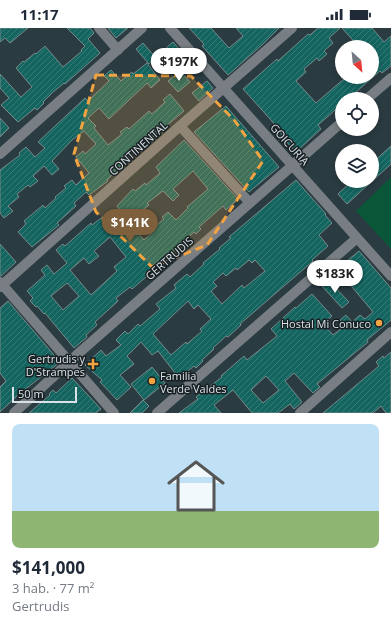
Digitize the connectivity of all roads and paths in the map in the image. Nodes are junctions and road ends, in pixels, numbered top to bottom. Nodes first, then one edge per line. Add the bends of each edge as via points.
1 (99, 28) edge
2 (142, 28) edge
3 (170, 28) edge
4 (292, 28) edge
5 (118, 50) junction
6 (391, 78) edge
7 (224, 88) junction
8 (375, 92) edge
9 (180, 126) junction
10 (335, 128) edge
11 (0, 154) edge
12 (293, 165) junction
13 (250, 203) junction
14 (357, 238) junction
15 (391, 276) edge
16 (1, 284) edge
17 (391, 332) edge
18 (70, 362) junction
19 (14, 413) edge
20 (114, 413) edge
21 (157, 413) edge
22 (300, 413) edge

1 - 5 street
2 - 5 street
3 - 7 street, GOICURIA
4 - 7 street, CONTINENTAL
5 - 11 street
6 - 8 street
7 - 9 street, CONTINENTAL
7 - 12 street, GOICURIA
9 - 13 street
9 - 16 street, CONTINENTAL
10 - 12 street, GERTRUDIS
12 - 13 street, GERTRUDIS
12 - 14 street, GOICURIA
13 - 18 street, GERTRUDIS
14 - 15 street, GOICURIA
14 - 21 street
16 - 18 street
17 - 22 street
18 - 19 street, GERTRUDIS
18 - 20 street

